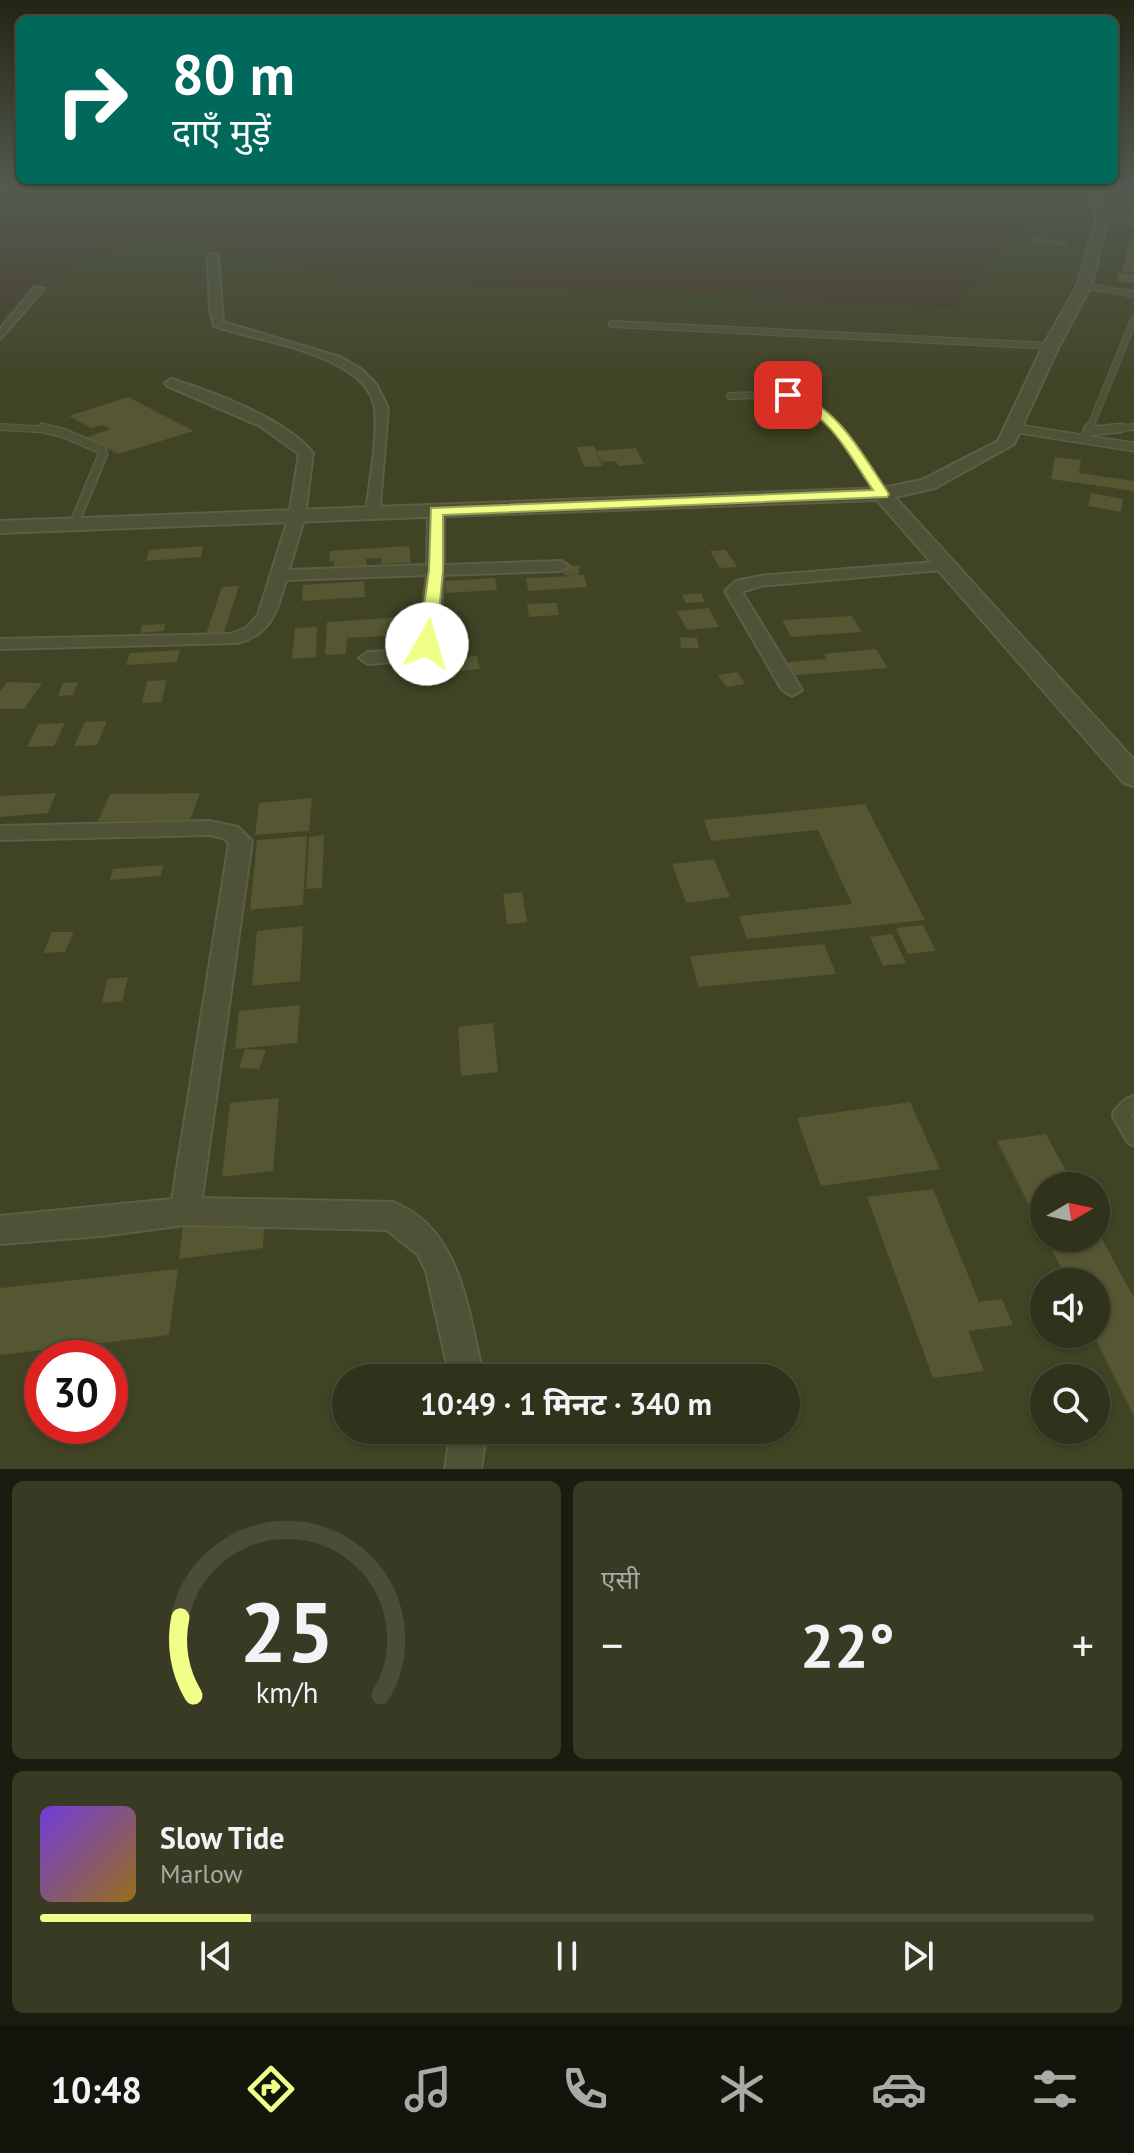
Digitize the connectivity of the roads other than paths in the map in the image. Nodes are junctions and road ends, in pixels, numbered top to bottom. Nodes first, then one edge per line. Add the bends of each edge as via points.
1 (213, 256) dead end
2 (1092, 257) edge
3 (1084, 286) junction
4 (39, 289) dead end
5 (1134, 294) edge
6 (1134, 320) edge
7 (612, 324) dead end
8 (0, 336) edge
9 (1051, 346) junction
10 (171, 383) dead end
11 (730, 396) dead end
12 (0, 427) edge
13 (1134, 427) edge
14 (1012, 428) junction
15 (1087, 435) junction
16 (1134, 447) edge
17 (882, 494) junction
18 (436, 511) junction
19 (374, 514) junction
20 (297, 516) junction
21 (74, 524) junction
22 (0, 527) edge
23 (561, 566) dead end
24 (947, 566) junction
25 (436, 570) junction
26 (279, 575) junction
27 (0, 644) edge
28 (368, 658) dead end
29 (792, 690) dead end
30 (1134, 777) edge
31 (0, 833) edge
32 (1134, 1102) edge
33 (1134, 1137) edge
34 (185, 1211) junction
35 (0, 1230) edge
36 (464, 1364) edge
37 (467, 1444) edge
38 (463, 1469) edge

1 - 19 street via 218,324 337,358 378,394 382,408
2 - 3 street
3 - 5 lane
3 - 9 street
4 - 8 street
6 - 15 lane
7 - 9 lane
9 - 14 street
10 - 20 street via 300,444 306,453
11 - 17 lane via 773,393 811,403 833,422
12 - 21 lane via 44,426 101,449
13 - 15 lane
14 - 15 lane
14 - 17 street via 1005,444 928,484
15 - 16 lane
17 - 18 street
17 - 24 street
18 - 19 street
18 - 25 street
19 - 20 street
20 - 21 street
20 - 26 street
21 - 22 street
23 - 25 street
24 - 29 street via 760,581 733,591
24 - 30 street
25 - 26 street
25 - 28 street via 424,651 403,658
26 - 27 street via 267,615 259,629 245,637
31 - 34 street via 209,828 230,832 241,841
32 - 33 lane via 1121,1115
34 - 35 street
34 - 36 street via 393,1216 429,1245 441,1269
37 - 38 street

